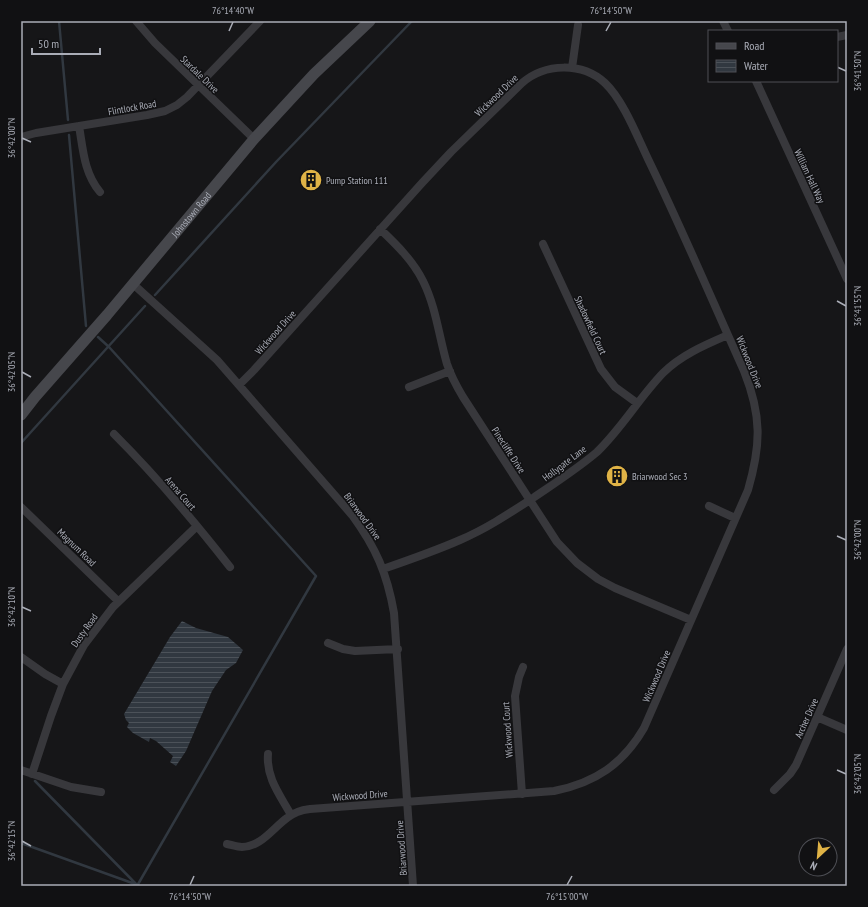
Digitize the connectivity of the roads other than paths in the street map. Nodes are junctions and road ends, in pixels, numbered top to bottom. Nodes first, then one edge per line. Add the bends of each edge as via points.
1 (136, 21) edge
2 (260, 21) edge
3 (370, 21) edge
4 (723, 21) edge
5 (578, 25) dead end
6 (728, 30) edge
7 (572, 68) junction
8 (756, 82) edge
9 (198, 86) junction
10 (79, 126) junction
11 (21, 137) edge
12 (254, 139) junction
13 (100, 192) dead end
14 (380, 229) junction
15 (543, 244) dead end
16 (847, 279) edge
17 (132, 284) junction
18 (728, 335) junction
19 (450, 371) junction
20 (239, 385) junction
21 (409, 387) dead end
22 (637, 404) junction
23 (21, 415) edge
24 (114, 434) dead end
25 (530, 500) junction
26 (709, 506) dead end
27 (21, 507) edge
28 (735, 518) junction
29 (197, 526) junction
30 (230, 567) dead end
31 (384, 569) junction
32 (118, 601) junction
33 (691, 620) junction
34 (328, 643) dead end
35 (398, 649) junction
36 (847, 649) edge
37 (21, 657) edge
38 (523, 667) dead end
39 (63, 684) junction
40 (818, 717) junction
41 (847, 730) edge
42 (268, 754) dead end
43 (21, 770) edge
44 (32, 774) junction
45 (774, 790) dead end
46 (100, 792) dead end
47 (522, 794) junction
48 (408, 802) junction
49 (291, 815) junction
50 (227, 844) dead end
51 (413, 886) edge

1 - 9 street, Stardale Drive via 155,44
2 - 9 street, Flintlock Road
3 - 12 main road, Johnstown Road via 314,74
4 - 6 street
5 - 7 street
7 - 14 street, Wickwood Drive via 547,69 526,79 451,152
7 - 18 street, Wickwood Drive via 600,79 620,103 668,199
8 - 16 street, William Hall Way
9 - 10 street, Flintlock Road via 177,105 165,111
9 - 12 street, Stardale Drive
10 - 11 street, Flintlock Road
10 - 13 street via 85,162 91,179
12 - 17 main road, Johnstown Road
14 - 19 street, Pinecliffe Drive via 411,261 423,280 430,296
14 - 20 street, Wickwood Drive
15 - 22 street, Shadowfield Court via 601,369 615,387
17 - 20 street, Briarwood Drive via 203,346
17 - 23 main road, Johnstown Road
18 - 22 street, Hollygate Lane via 687,355 664,372
18 - 28 street, Wickwood Drive via 750,386 758,434 755,465 748,490
19 - 21 street
19 - 25 street, Pinecliffe Drive via 463,397
20 - 31 street, Briarwood Drive via 367,534
22 - 25 street, Hollygate Lane via 597,451 565,477
24 - 29 street, Arena Court
25 - 31 street, Hollygate Lane via 466,538
25 - 33 street, Pinecliffe Drive via 557,542 571,558 598,579
26 - 28 street
27 - 32 street, Magnum Road
28 - 33 street, Wickwood Drive
29 - 30 street, Arena Court
29 - 32 street, Dusty Road
31 - 35 street, Briarwood Drive via 392,599
32 - 39 street, Dusty Road via 84,645
33 - 47 street, Wickwood Drive via 644,728 623,757 591,780 576,786
34 - 35 street via 355,651
35 - 48 street, Briarwood Drive
36 - 40 street, Archer Drive
37 - 39 street
38 - 47 street, Wickwood Court via 515,696
39 - 44 street, Dusty Road
40 - 41 street
40 - 45 street, Archer Drive via 796,765
42 - 49 street via 269,776
43 - 44 street
44 - 46 street via 71,787
47 - 48 street, Wickwood Drive
48 - 49 street, Wickwood Drive via 310,809
48 - 51 street, Briarwood Drive
49 - 50 street, Wickwood Drive via 255,844 243,847

